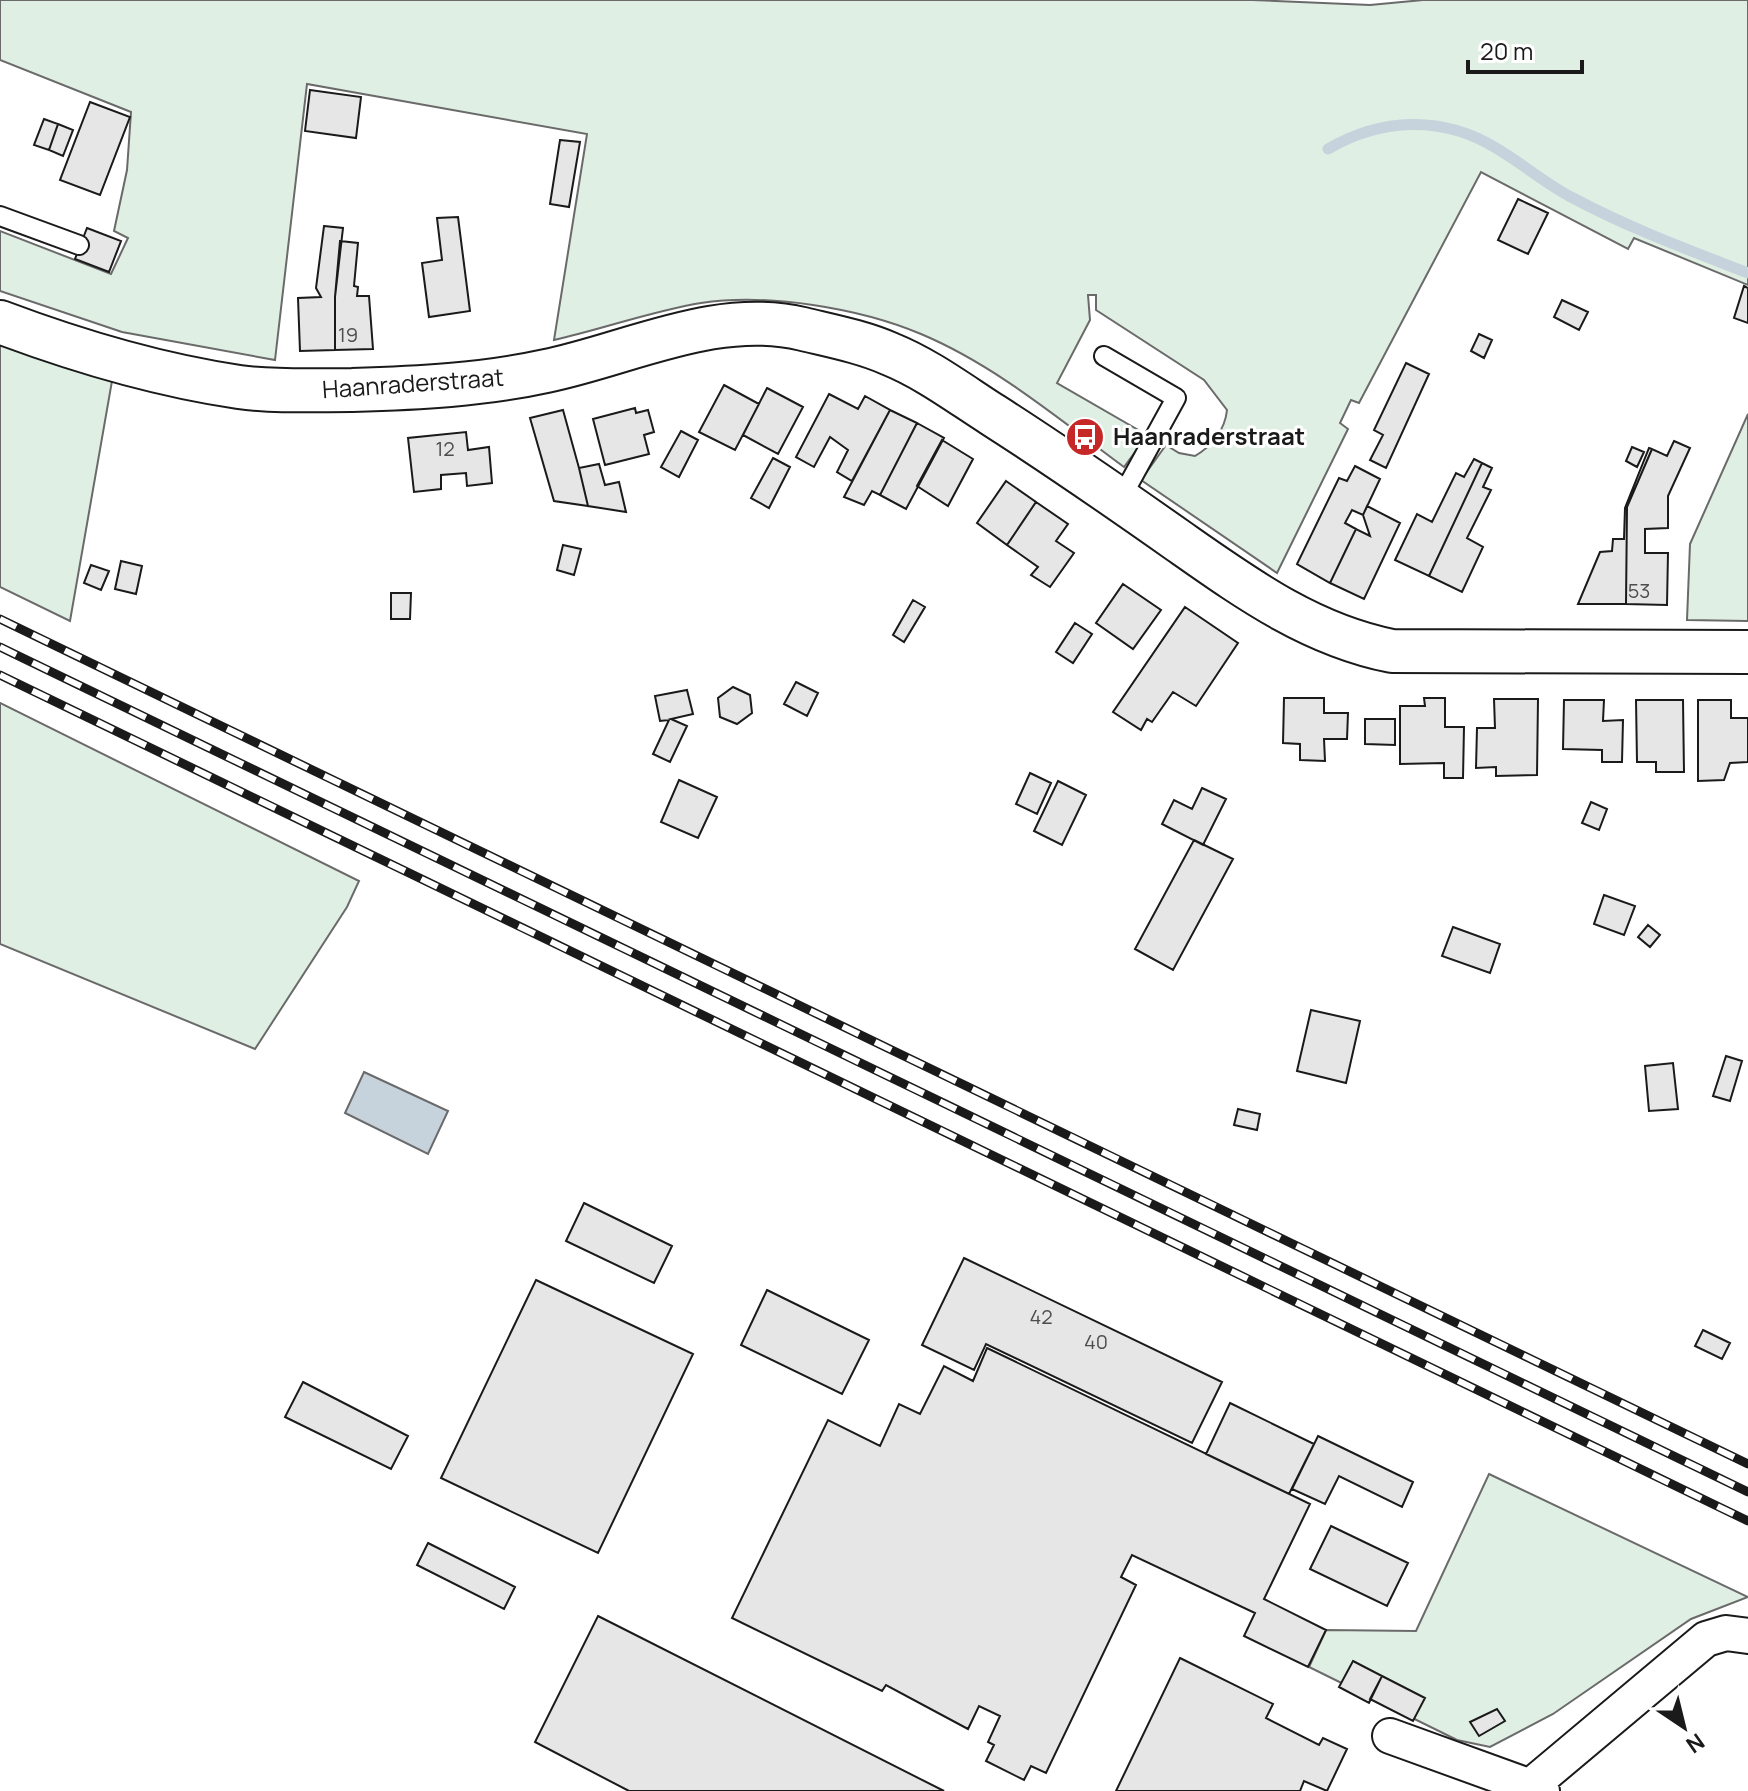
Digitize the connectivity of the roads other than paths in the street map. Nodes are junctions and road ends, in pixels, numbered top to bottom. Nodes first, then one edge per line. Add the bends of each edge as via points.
1 (0, 216) edge
2 (79, 245) dead end
3 (0, 322) edge
4 (1104, 356) dead end
5 (1120, 500) junction
6 (1748, 652) edge
7 (1748, 1636) edge
8 (1390, 1736) dead end
9 (1537, 1788) edge

1 - 2 lane
3 - 5 street, Haanraderstraat via 181,377 244,388 306,390 487,382 550,371 709,328 797,328 888,352 919,367
4 - 5 lane via 1176,398
5 - 6 street, Haanraderstraat via 1269,603 1362,645 1392,651
7 - 9 street via 1726,1633 1706,1639
8 - 9 street

